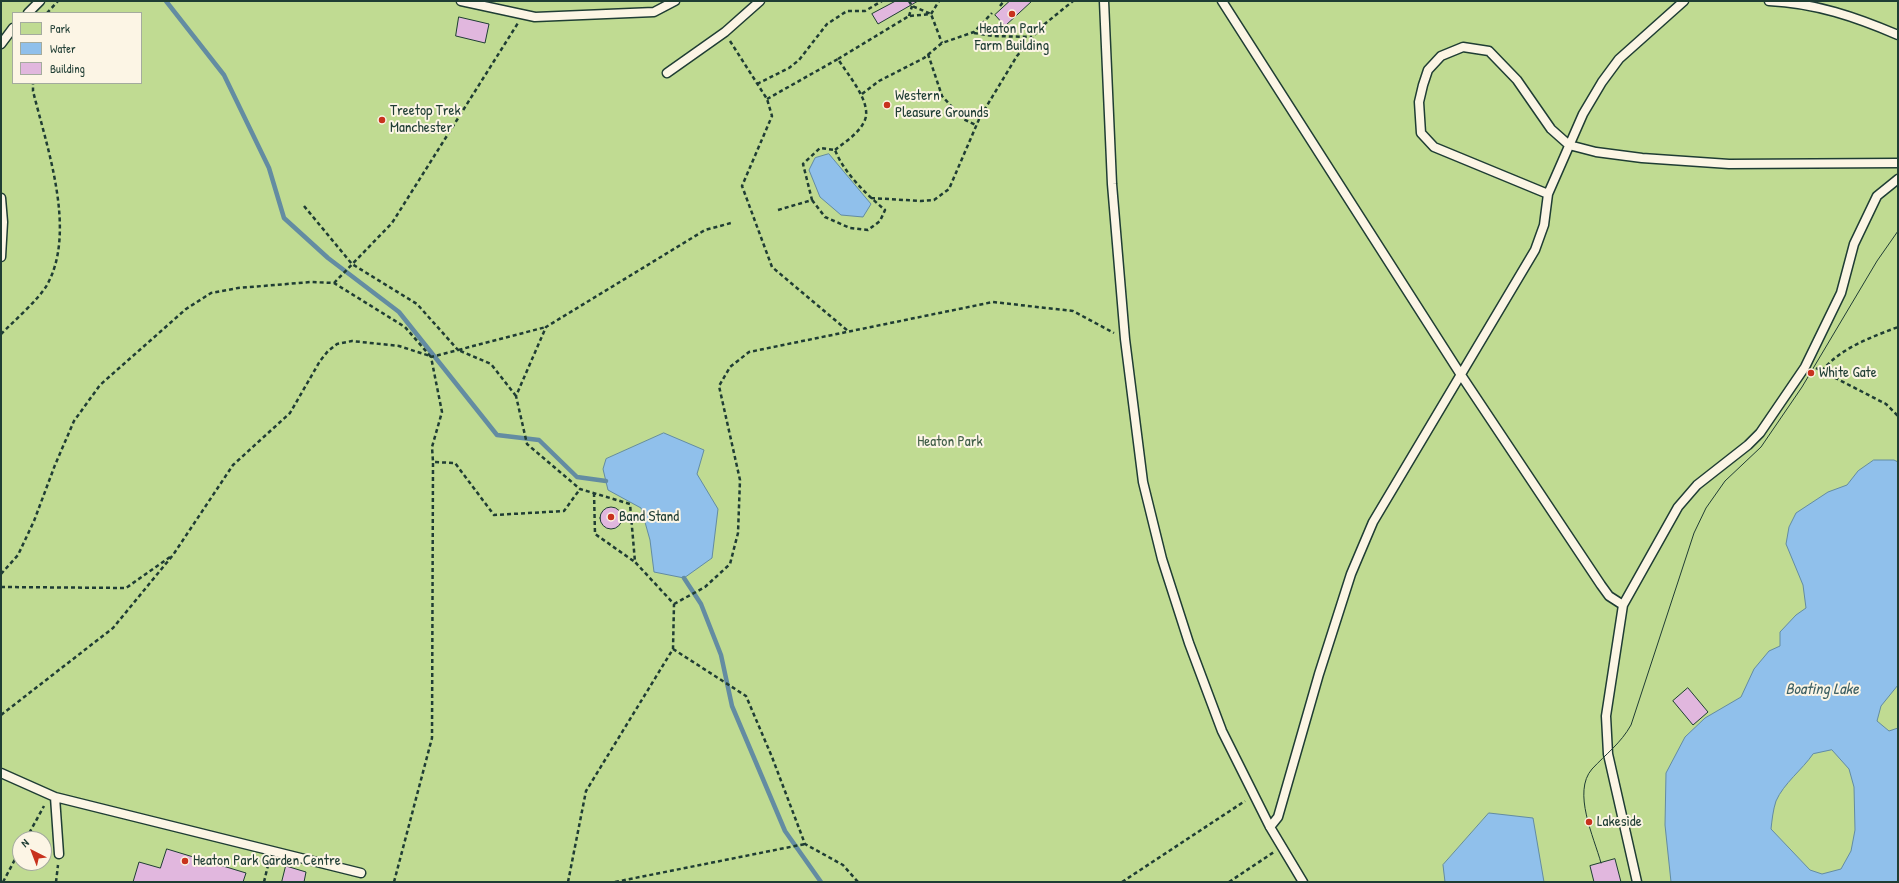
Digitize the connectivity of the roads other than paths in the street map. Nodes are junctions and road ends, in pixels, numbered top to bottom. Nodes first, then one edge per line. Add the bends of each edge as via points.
1 (40, 1) edge
2 (461, 1) edge
3 (675, 1) edge
4 (760, 1) edge
5 (1104, 1) edge
6 (1222, 1) edge
7 (1684, 1) edge
8 (1769, 1) edge
9 (1796, 2) edge
10 (29, 12) edge
11 (12, 29) edge
12 (1898, 35) edge
13 (1, 44) edge
14 (667, 73) dead end
15 (1569, 145) junction
16 (1898, 163) edge
17 (1898, 179) edge
18 (1548, 194) junction
19 (1, 198) edge
20 (1, 257) edge
21 (1461, 375) junction
22 (1623, 605) junction
23 (1, 772) edge
24 (53, 796) junction
25 (1270, 827) junction
26 (59, 854) road end
27 (361, 873) dead end
28 (1303, 882) edge
29 (1637, 882) edge

1 - 10 lane
2 - 3 lane via 535,17 654,12
4 - 14 lane via 725,32
5 - 25 lane via 1112,184 1125,339 1144,482 1162,559 1189,644 1222,731
6 - 21 lane
7 - 15 lane via 1619,59 1594,95
8 - 9 lane
9 - 12 lane via 1831,9
11 - 13 lane
15 - 16 lane via 1596,152 1642,158 1729,164
15 - 18 lane
15 - 18 lane via 1550,129 1517,80 1489,51 1463,47 1441,56 1428,70 1419,102 1421,133 1434,147
17 - 22 lane via 1877,196 1854,244 1841,294 1806,364 1760,433 1697,485 1678,507
18 - 21 lane via 1544,225 1535,250
19 - 20 lane
21 - 22 lane via 1601,585 1609,596
21 - 25 lane via 1373,522 1351,574 1278,817
22 - 29 lane via 1606,716 1606,733 1608,754
23 - 24 lane
24 - 26 lane
24 - 27 lane
25 - 28 lane

